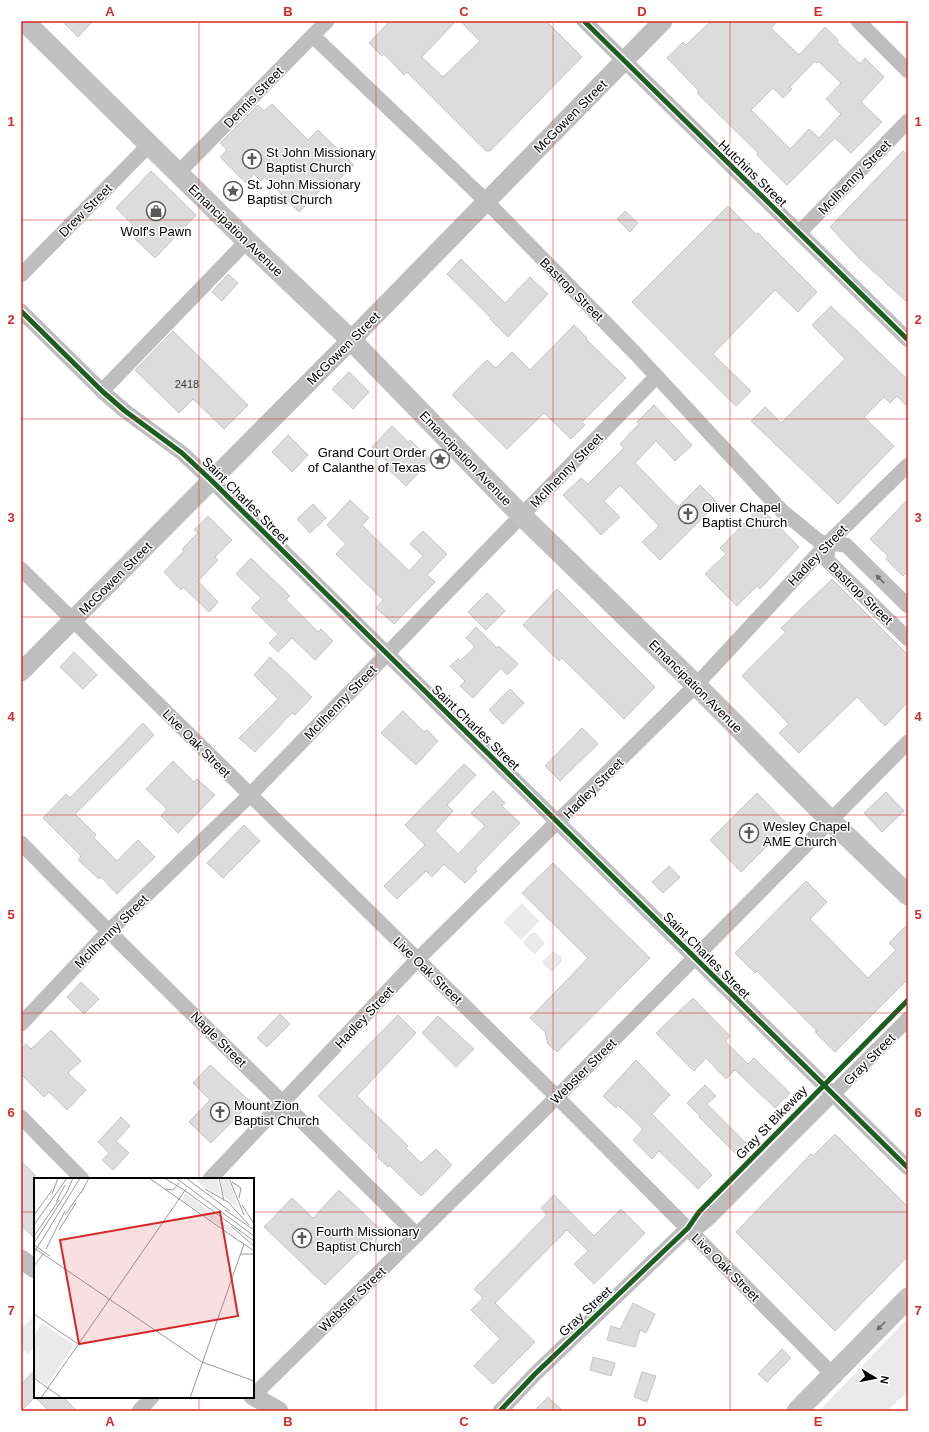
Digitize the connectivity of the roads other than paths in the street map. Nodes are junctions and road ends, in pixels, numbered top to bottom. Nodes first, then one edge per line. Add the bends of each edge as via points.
1 (24, 21) edge
2 (327, 21) edge
3 (584, 21) edge
4 (663, 21) edge
5 (858, 21) edge
6 (313, 36) junction
7 (624, 61) junction
8 (908, 71) edge
9 (908, 121) edge
10 (149, 145) junction
11 (178, 173) junction
12 (486, 201) junction
13 (800, 232) junction
14 (247, 242) junction
15 (21, 275) edge
16 (21, 311) edge
17 (351, 340) junction
18 (908, 340) edge
19 (656, 377) junction
20 (102, 391) junction
21 (908, 465) edge
22 (211, 480) junction
23 (522, 515) junction
24 (828, 543) junction
25 (21, 569) edge
26 (908, 606) edge
27 (73, 619) junction
28 (908, 639) edge
29 (386, 655) junction
30 (21, 672) edge
31 (696, 685) junction
32 (908, 742) edge
33 (250, 795) junction
34 (831, 821) junction
35 (558, 822) junction
36 (21, 843) edge
37 (908, 895) edge
38 (108, 932) junction
39 (694, 959) junction
40 (417, 960) junction
41 (908, 1019) edge
42 (21, 1024) edge
43 (834, 1095) junction
44 (557, 1097) junction
45 (284, 1102) junction
46 (21, 1117) edge
47 (908, 1168) edge
48 (81, 1178) edge
49 (211, 1178) edge
50 (688, 1228) junction
51 (417, 1235) junction
52 (21, 1259) edge
53 (34, 1268) edge
54 (908, 1298) edge
55 (833, 1374) junction
56 (254, 1395) edge
57 (254, 1397) edge
58 (151, 1398) edge
59 (139, 1411) edge
60 (279, 1411) edge
61 (500, 1411) edge
62 (796, 1411) edge

1 - 10 main road, Emancipation Avenue
2 - 6 street, Dennis Street
3 - 7 street, Hutchins Street
4 - 7 street, McGowen Street
5 - 8 street
6 - 11 street, Dennis Street
6 - 12 street, Bastrop Street
7 - 12 street, McGowen Street
7 - 13 street, Hutchins Street
9 - 13 street, McIlhenny Street
10 - 11 main road, Emancipation Avenue
10 - 15 street, Drew Street
11 - 14 main road, Emancipation Avenue
12 - 17 street, McGowen Street
12 - 19 street, Bastrop Street
13 - 18 street, Hutchins Street
14 - 17 main road, Emancipation Avenue
14 - 20 street
16 - 20 street, Saint Charles Street
17 - 22 street, McGowen Street
17 - 23 main road, Emancipation Avenue
19 - 23 street, McIlhenny Street
19 - 24 street, Bastrop Street via 782,511 820,542
20 - 22 street, Saint Charles Street via 182,453
21 - 24 street, Hadley Street
22 - 27 street, McGowen Street
22 - 29 street, Saint Charles Street
23 - 29 street, McIlhenny Street
23 - 31 main road, Emancipation Avenue
26 -> 24 street, Bastrop Street via 846,545
24 - 28 street, Bastrop Street via 827,560
24 - 31 street, Hadley Street
25 - 27 street, Live Oak Street
27 - 30 street, McGowen Street
27 - 33 street, Live Oak Street
29 - 33 street, McIlhenny Street
29 - 35 street, Saint Charles Street
31 - 34 main road, Emancipation Avenue
31 - 35 street, Hadley Street
32 - 34 street, Webster Street
33 - 38 street, McIlhenny Street
33 - 40 street, Live Oak Street
34 - 37 main road, Emancipation Avenue
34 - 39 street, Webster Street
35 - 39 street, Saint Charles Street
35 - 40 street, Hadley Street
36 - 38 street, Nagle Street
38 - 42 street, McIlhenny Street
38 - 45 street, Nagle Street
39 - 43 street, Saint Charles Street
39 - 44 street, Webster Street
40 - 44 street, Live Oak Street
40 - 45 street, Hadley Street
41 - 43 street, Gray Street
43 - 47 street, Saint Charles Street
43 - 50 street, Gray Street via 708,1219 699,1226
44 - 50 street, Live Oak Street
44 - 51 street, Webster Street
45 - 49 street, Hadley Street
45 - 51 street, Nagle Street
46 - 48 street
50 - 55 street, Live Oak Street
50 - 61 street, Gray Street via 535,1374
51 - 56 street, Webster Street
52 - 53 street
54 -> 55 main road
55 - 62 main road
57 - 60 street
58 - 59 street

